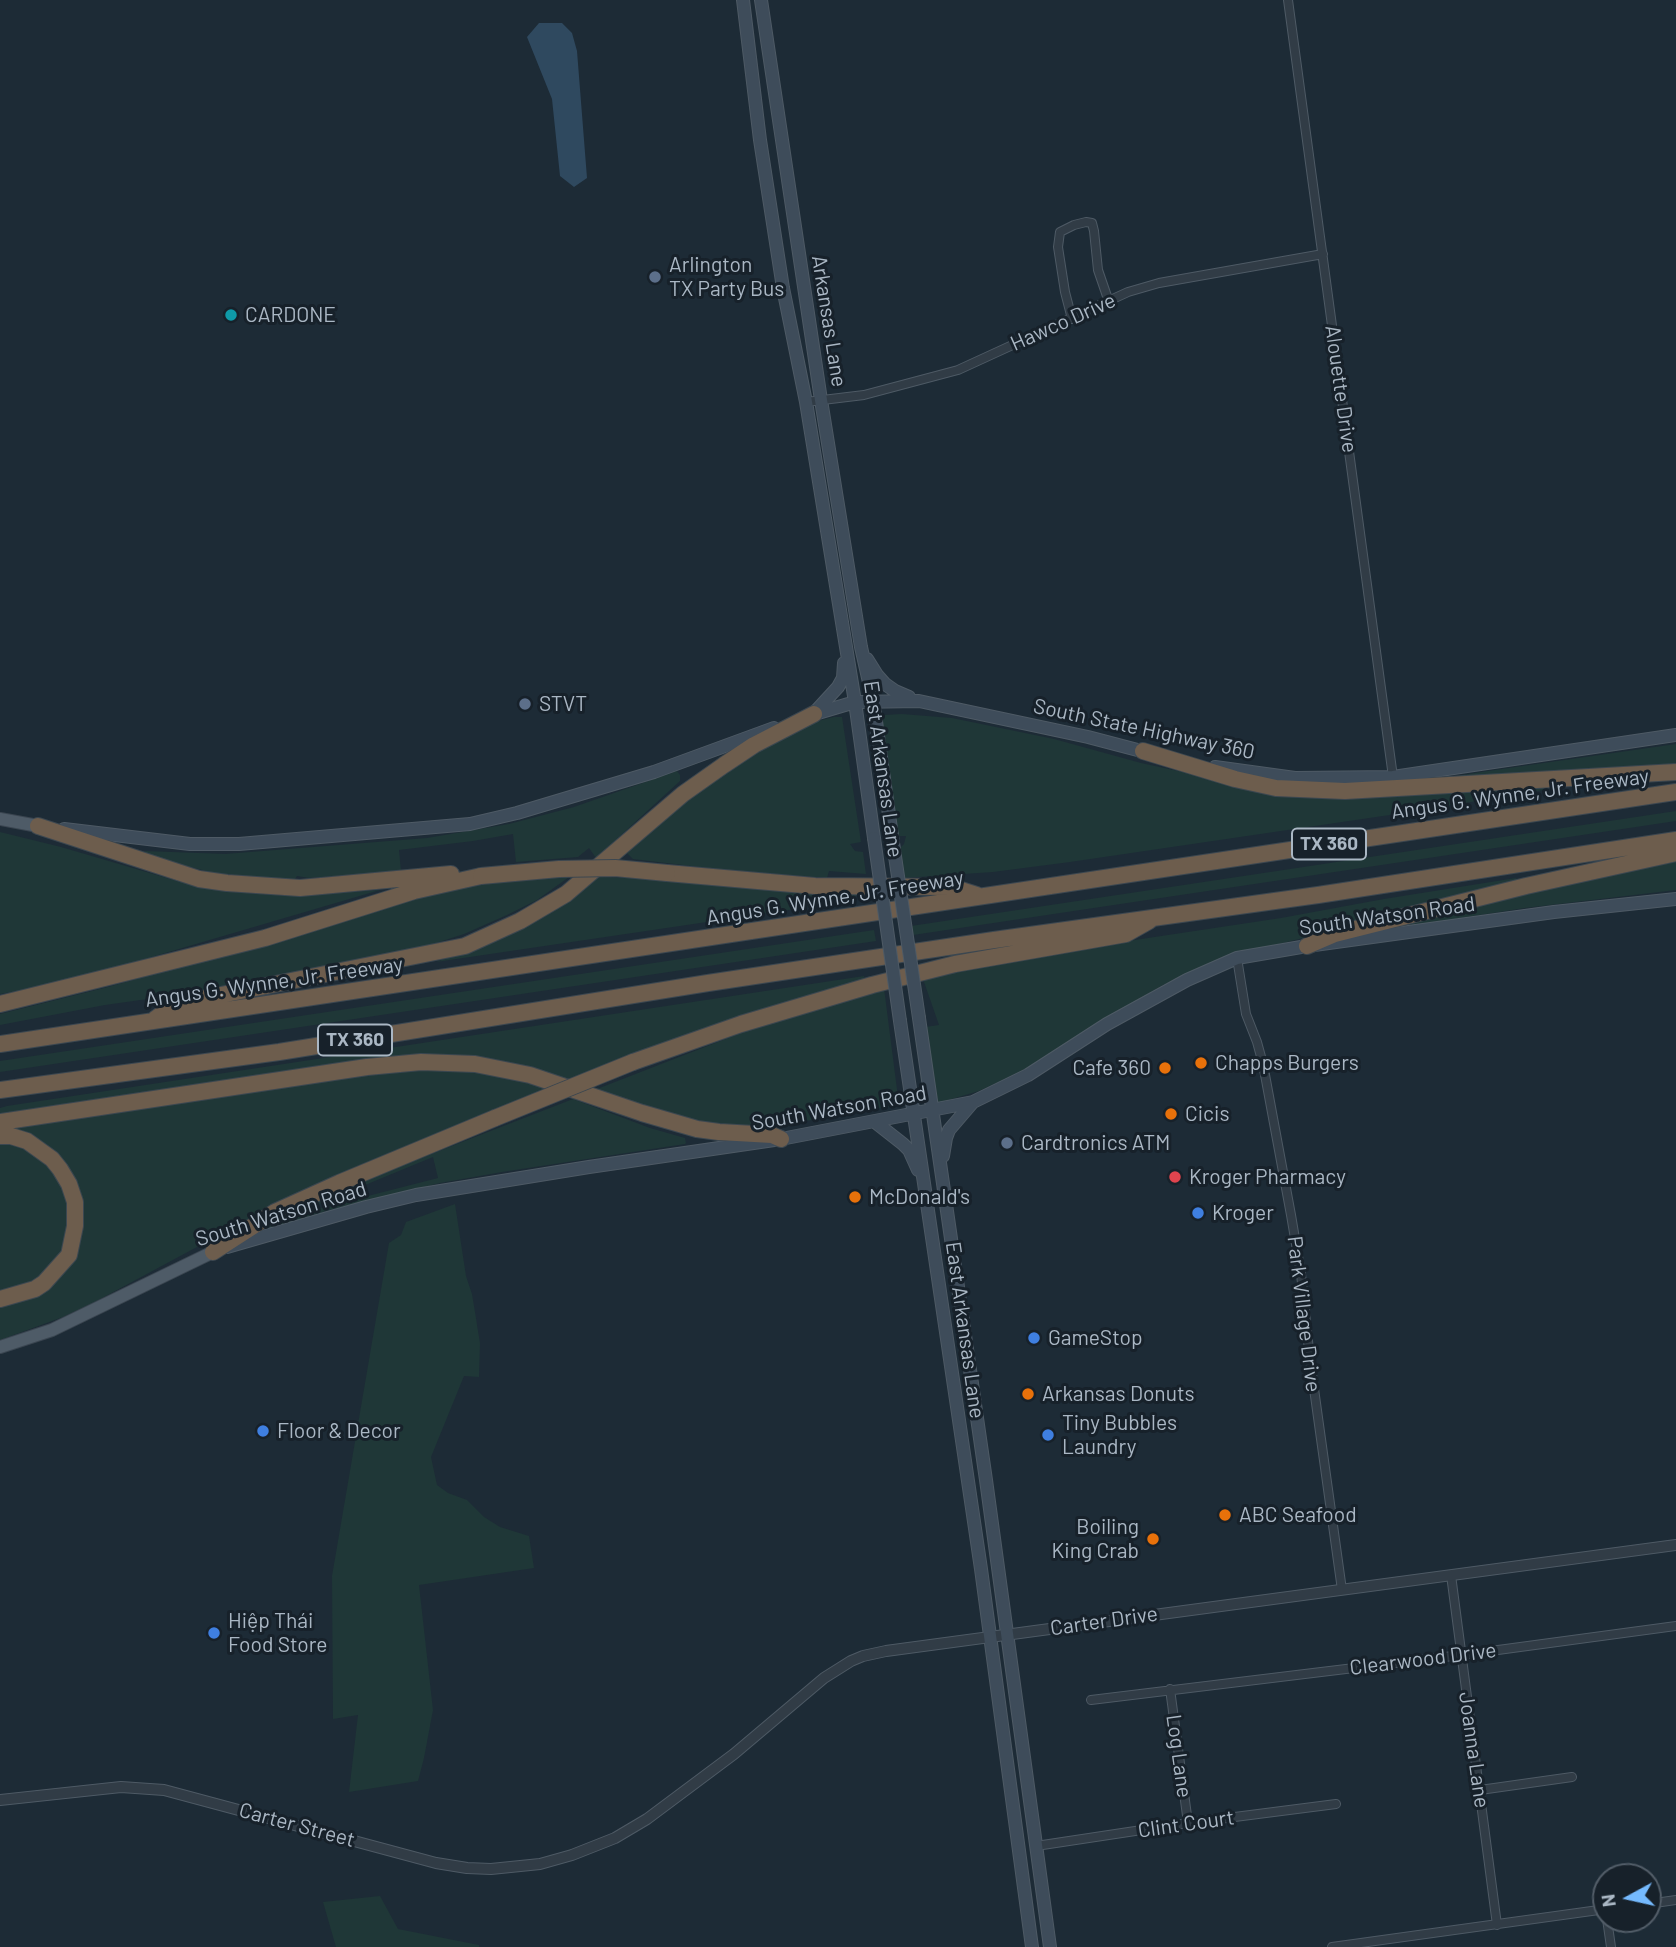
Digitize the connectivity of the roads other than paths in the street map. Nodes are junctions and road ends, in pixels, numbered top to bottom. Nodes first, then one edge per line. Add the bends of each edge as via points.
1 (743, 0) edge
2 (761, 0) edge
3 (1288, 0) edge
4 (1323, 254) junction
5 (1109, 302) junction
6 (1072, 319) junction
7 (821, 400) junction
8 (806, 402) junction
9 (844, 642) junction
10 (861, 647) junction
11 (873, 700) junction
12 (919, 701) junction
13 (855, 702) junction
14 (814, 714) junction
15 (1676, 735) edge
16 (1143, 751) junction
17 (1676, 772) edge
18 (1393, 777) junction
19 (1676, 792) edge
20 (0, 819) edge
21 (38, 826) junction
22 (1676, 840) edge
23 (1676, 853) edge
24 (481, 876) junction
25 (983, 896) junction
26 (1676, 900) edge
27 (1157, 916) junction
28 (1307, 946) junction
29 (1237, 958) junction
30 (0, 1004) edge
31 (153, 1021) junction
32 (0, 1044) edge
33 (0, 1090) edge
34 (974, 1102) junction
35 (932, 1111) junction
36 (914, 1115) junction
37 (0, 1122) edge
38 (875, 1122) junction
39 (0, 1136) edge
40 (781, 1139) junction
41 (941, 1174) junction
42 (924, 1186) junction
43 (213, 1252) junction
44 (0, 1299) edge
45 (0, 1348) edge
46 (1676, 1545) edge
47 (1451, 1575) junction
48 (1342, 1590) junction
49 (1676, 1626) edge
50 (1007, 1634) junction
51 (990, 1637) junction
52 (1461, 1655) junction
53 (1170, 1689) junction
54 (1091, 1700) dead end
55 (1572, 1777) dead end
56 (1480, 1790) junction
57 (0, 1800) edge
58 (1336, 1804) dead end
59 (1188, 1823) junction
60 (1035, 1846) junction
61 (592, 1847) joint
62 (1592, 1911) edge
63 (1497, 1925) junction
64 (1032, 1947) edge
65 (1050, 1947) edge
66 (1332, 1947) edge

1 - 8 main road, East Arkansas Lane via 783,288
2 - 7 main road, Arkansas Lane
3 - 4 street, Alouette Drive
4 - 5 street, Hawco Drive via 1184,277
4 - 18 street, Alouette Drive
5 - 6 street, Hawco Drive
5 - 6 street via 1098,270 1092,223 1074,225 1060,232 1058,247
6 - 7 street, Hawco Drive via 958,370 864,395
7 - 8 street, Hawco Drive
7 - 10 main road, Arkansas Lane
8 - 9 main road, East Arkansas Lane
9 - 13 main road, East Arkansas Lane
9 - 14 main road via 843,678
10 - 11 main road, East Arkansas Lane
10 - 12 main road via 885,684
11 - 12 main road, South State Highway 360
11 - 13 main road, South State Highway 360
11 - 35 main road, East Arkansas Lane, bridge
12 - 16 main road, South State Highway 360
13 - 14 main road
13 - 36 main road, East Arkansas Lane, bridge
14 - 21 main road via 653,772 470,824 190,845
14 - 31 highway via 724,765 566,894 520,921 465,946 176,1004
15 - 18 main road, South State Highway 360
16 - 17 highway via 1276,788 1332,790
16 - 18 main road, South State Highway 360 via 1200,765 1294,778
19 - 25 highway, Angus G. Wynne, Jr. Freeway / TX 360
20 - 21 main road
21 - 24 highway via 227,883 300,888 448,874
22 - 27 highway, TX 360
23 - 28 highway via 1526,886 1348,931
24 - 25 highway, bridge via 615,869 815,887 952,887
24 - 30 highway via 414,891 265,938
25 - 31 highway, Angus G. Wynne, Jr. Freeway / TX 360
26 - 28 main road, South Watson Road
27 - 33 highway, TX 360 via 279,1052
27 - 43 highway, bridge via 1126,934 955,964 872,985 633,1062 339,1183 254,1224
28 - 29 main road, South Watson Road
29 - 34 main road, South Watson Road via 1187,980
29 - 48 street, Park Village Drive via 1246,1014 1263,1064 1301,1274
31 - 32 highway, Angus G. Wynne, Jr. Freeway / TX 360
34 - 35 main road, South Watson Road
34 - 41 main road via 949,1130
35 - 36 main road, South Watson Road
35 - 41 main road, East Arkansas Lane
36 - 38 main road, South Watson Road
36 - 42 main road, East Arkansas Lane
37 - 40 highway via 421,1062 475,1064 530,1075 697,1129
38 - 40 main road, South Watson Road
38 - 42 main road via 909,1150
39 - 44 highway via 27,1141 52,1159 75,1202 69,1255 35,1289
40 - 43 main road, South Watson Road via 416,1195
41 - 50 main road, East Arkansas Lane
42 - 51 main road, East Arkansas Lane
43 - 45 main road, South Watson Road via 52,1330
46 - 47 street, Carter Drive
47 - 48 street, Carter Drive
47 - 52 street, Joanna Lane
48 - 50 street, Carter Drive
49 - 52 street, Clearwood Drive
50 - 51 street, Carter Drive
50 - 60 main road, East Arkansas Lane
51 - 61 street, Carter Drive via 886,1651 851,1661 647,1819
51 - 64 main road, East Arkansas Lane
52 - 53 street, Clearwood Drive
52 - 56 street, Joanna Lane
53 - 54 street, Clearwood Drive
53 - 59 street, Log Lane
55 - 56 street
56 - 63 street, Joanna Lane
57 - 61 street, Carter Street via 121,1787 164,1790 467,1868 540,1864
58 - 59 street, Clint Court
59 - 60 street, Clint Court
60 - 65 main road, East Arkansas Lane
62 - 63 street
63 - 66 street

